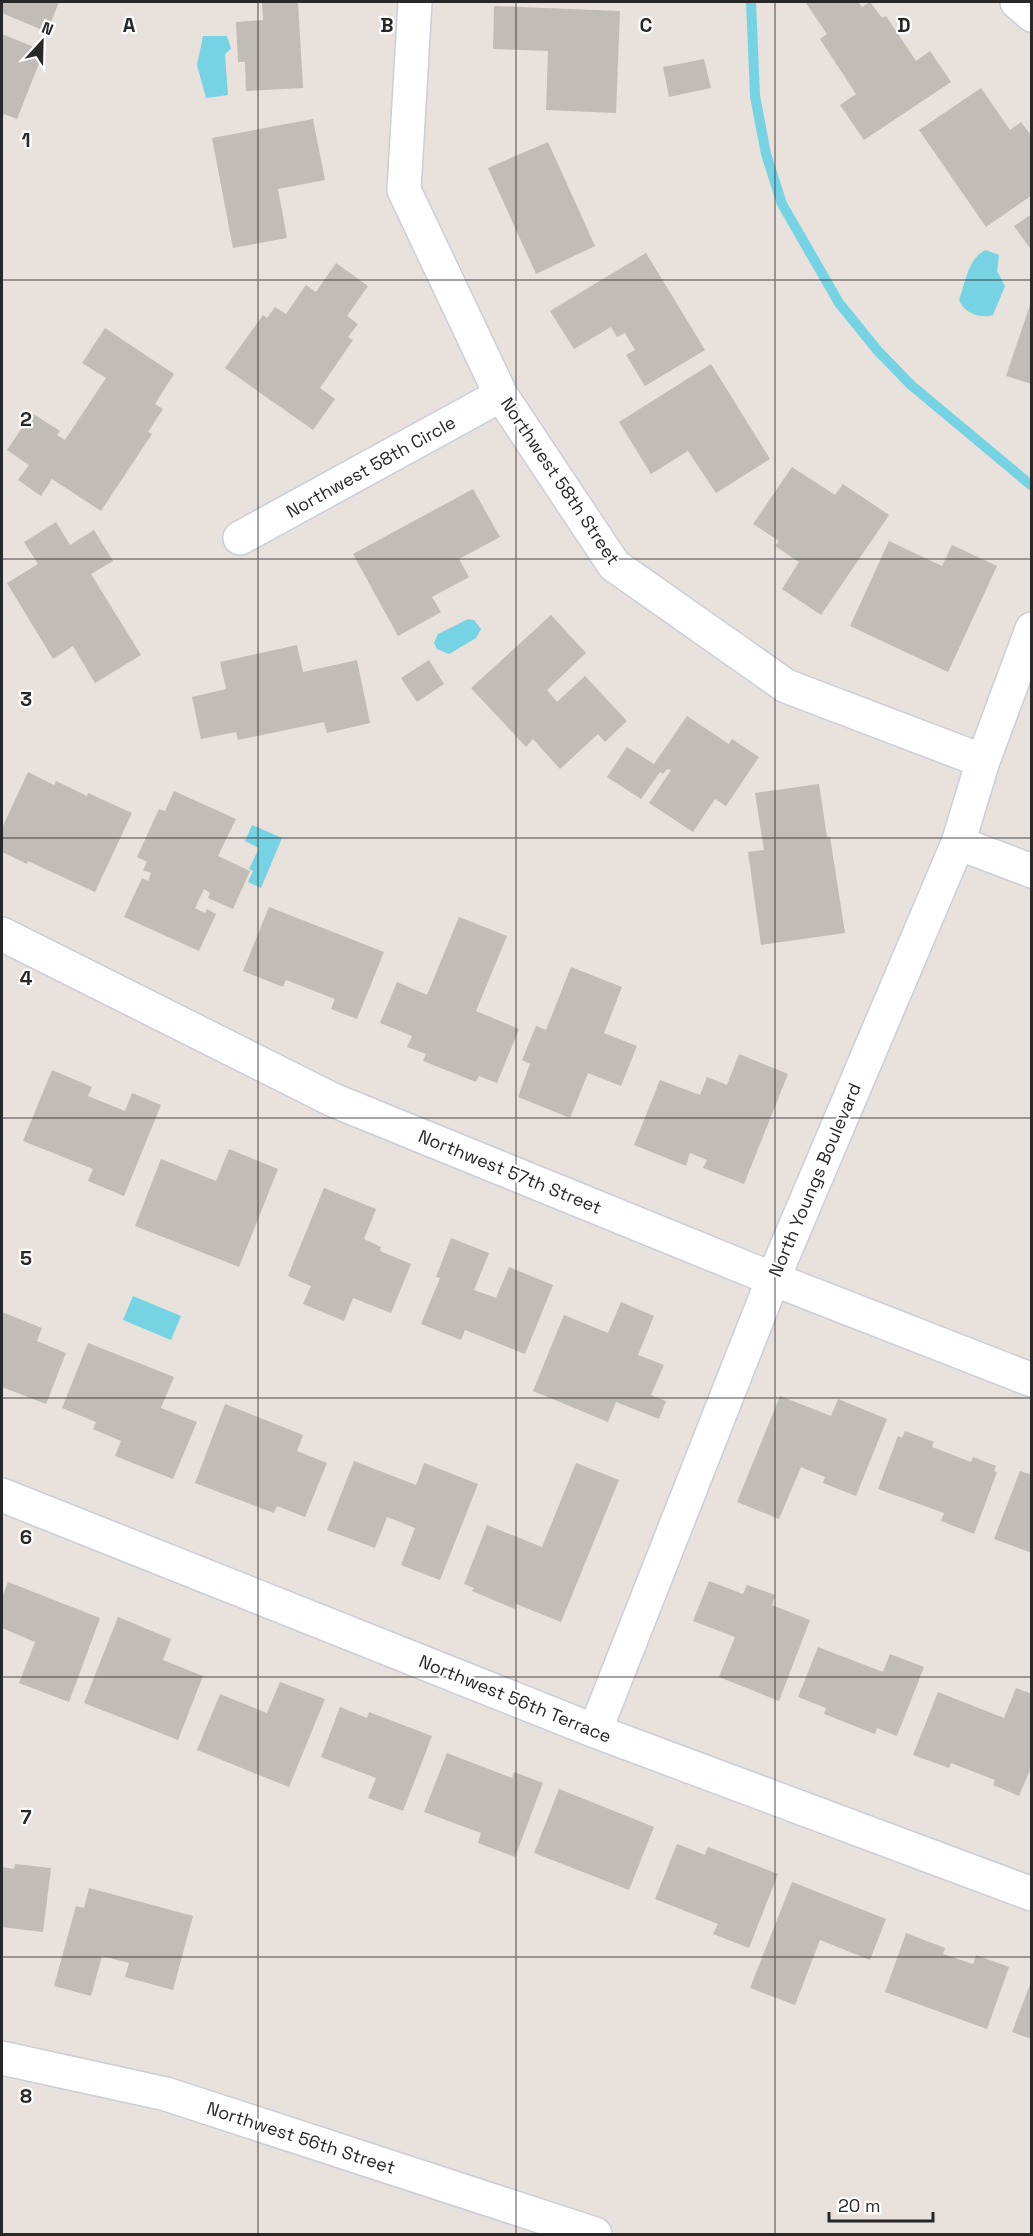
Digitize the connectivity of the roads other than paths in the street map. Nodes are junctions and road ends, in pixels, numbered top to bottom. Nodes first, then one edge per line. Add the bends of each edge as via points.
1 (415, 2) edge
2 (1017, 2) edge
3 (1032, 15) edge
4 (501, 395) junction
5 (240, 538) dead end
6 (1032, 629) edge
7 (983, 761) junction
8 (958, 843) junction
9 (1032, 871) edge
10 (2, 934) edge
11 (773, 1279) junction
12 (1032, 1380) edge
13 (2, 1495) edge
14 (595, 1731) junction
15 (1032, 1894) edge
16 (2, 2058) edge
17 (595, 2235) edge

1 - 4 street, Northwest 58th Street via 404,189
2 - 3 street
4 - 5 street, Northwest 58th Circle
4 - 7 street, Northwest 58th Street via 614,565 786,686
6 - 7 street, North Youngs Boulevard
7 - 8 street, North Youngs Boulevard
8 - 9 street
8 - 11 street, North Youngs Boulevard
10 - 11 street, Northwest 57th Street via 333,1100
11 - 12 street, Northwest 57th Street
11 - 14 street, North Youngs Boulevard
13 - 14 street, Northwest 56th Terrace
14 - 15 street, Northwest 56th Terrace
16 - 17 street, Northwest 56th Street via 166,2094

